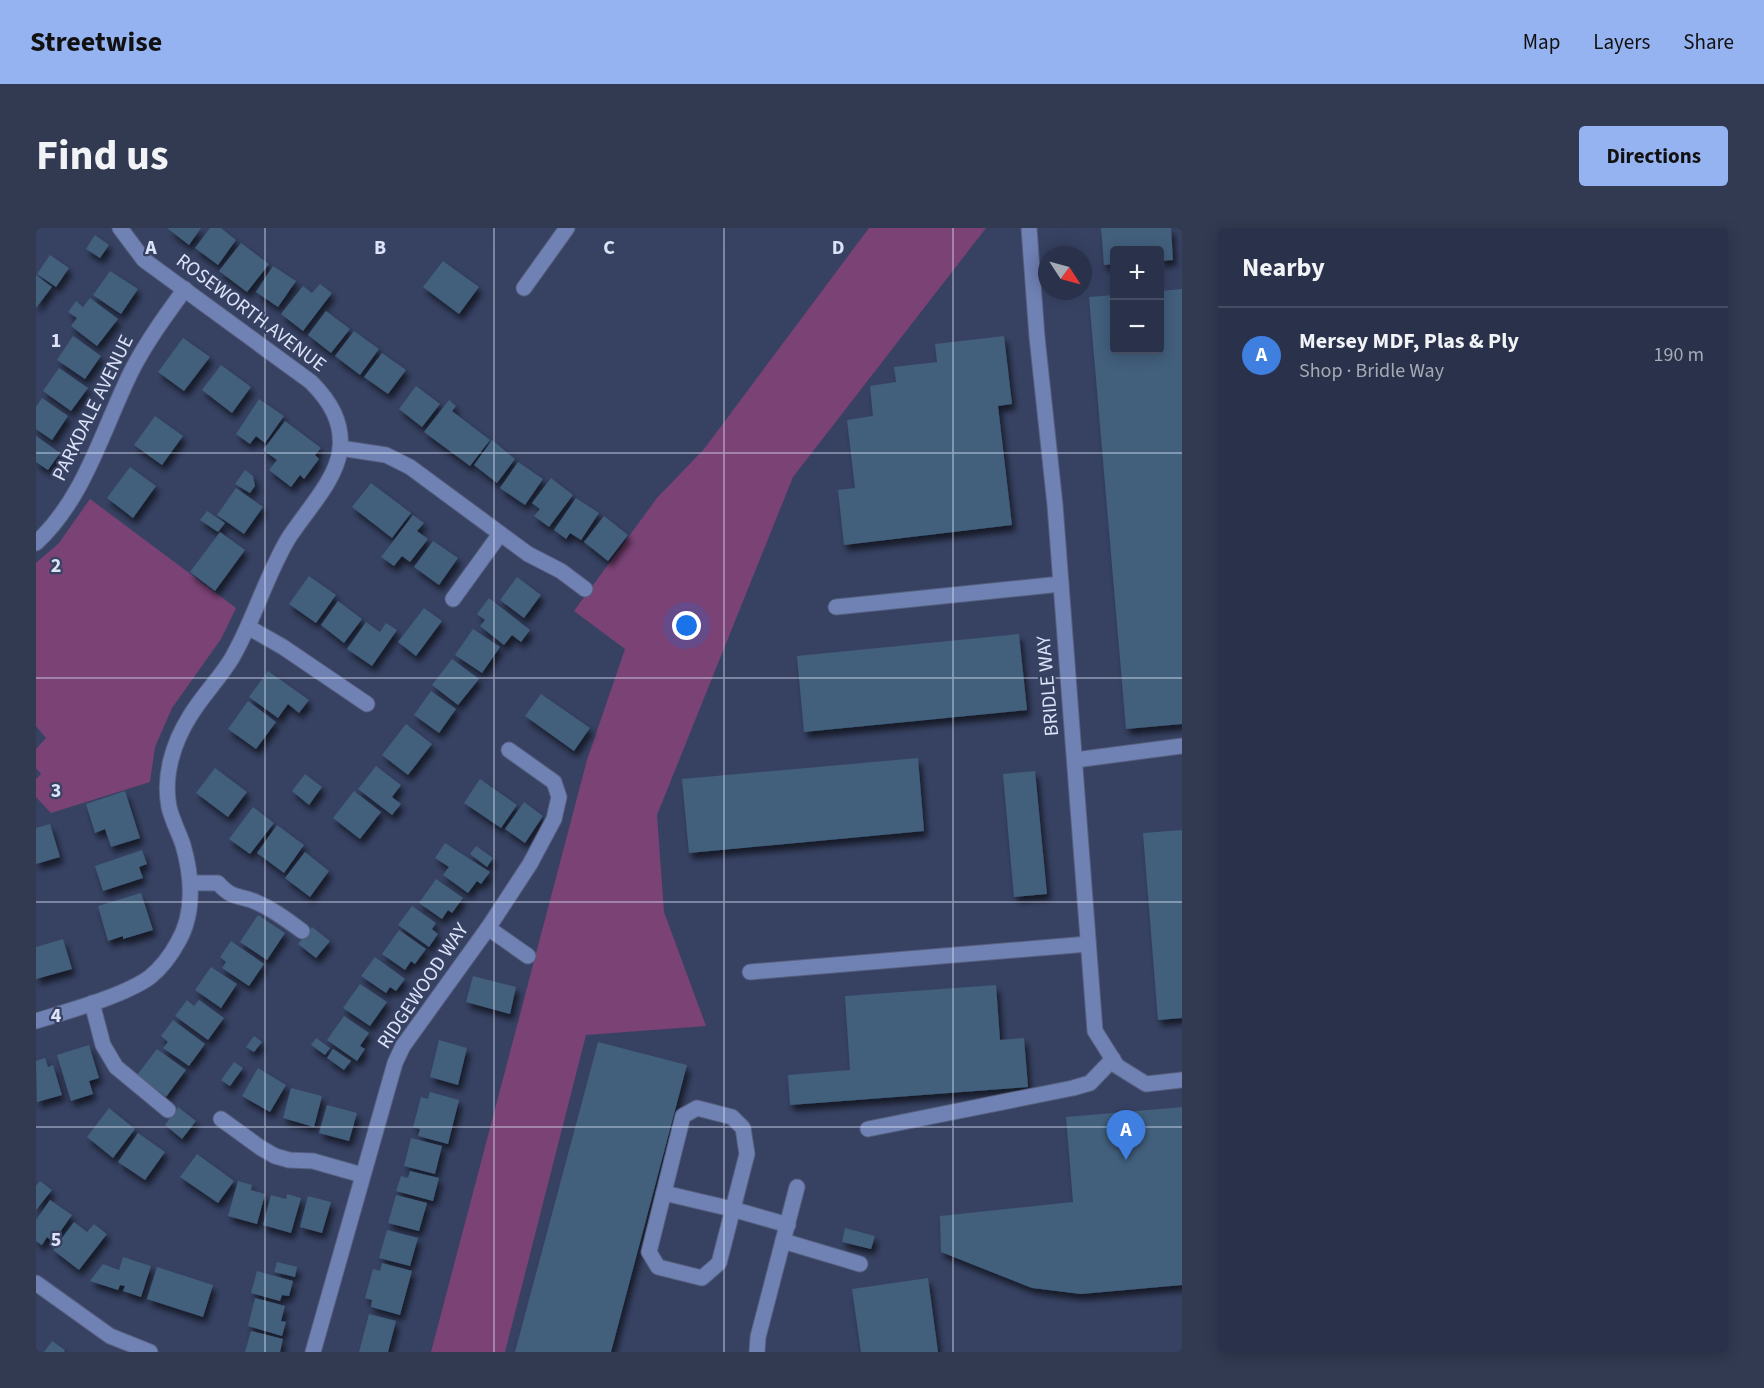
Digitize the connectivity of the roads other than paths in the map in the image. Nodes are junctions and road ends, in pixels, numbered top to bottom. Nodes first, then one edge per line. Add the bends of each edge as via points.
1 (120, 228) edge
2 (567, 228) edge
3 (1029, 228) edge
4 (524, 288) dead end
5 (185, 289) junction
6 (340, 448) junction
7 (500, 534) junction
8 (36, 543) edge
9 (1061, 584) junction
10 (585, 589) dead end
11 (453, 599) dead end
12 (836, 607) dead end
13 (248, 627) junction
14 (367, 704) dead end
15 (1182, 746) edge
16 (509, 750) dead end
17 (1076, 760) junction
18 (191, 884) junction
19 (488, 928) junction
20 (302, 931) dead end
21 (1088, 944) junction
22 (528, 956) dead end
23 (750, 972) dead end
24 (92, 1003) junction
25 (36, 1021) edge
26 (1113, 1059) junction
27 (1182, 1080) edge
28 (168, 1110) dead end
29 (221, 1119) dead end
30 (868, 1129) dead end
31 (362, 1175) junction
32 (797, 1187) dead end
33 (664, 1193) junction
34 (732, 1209) junction
35 (788, 1225) junction
36 (783, 1241) junction
37 (860, 1264) dead end
38 (36, 1283) edge
39 (150, 1352) edge
40 (313, 1352) edge
41 (757, 1352) edge

1 - 5 street, ROSEWORTH AVENUE via 144,260
2 - 4 street
3 - 9 street, BRIDLE WAY
5 - 6 street, ROSEWORTH AVENUE via 322,393 336,415
5 - 8 street, PARKDALE AVENUE via 147,343 74,495
6 - 7 street via 386,455 404,463
6 - 13 street, ROSEWORTH AVENUE via 337,465 278,559
7 - 10 street
7 - 11 street
9 - 12 street
9 - 17 street, BRIDLE WAY
13 - 14 street
13 - 18 street, ROSEWORTH AVENUE via 231,659 190,716 168,769 169,808
15 - 17 street
16 - 19 street, RIDGEWOOD WAY via 554,782 559,797 554,819 530,864
17 - 21 street, BRIDLE WAY
18 - 20 street via 218,883 227,894 254,900
18 - 24 street, ROSEWORTH AVENUE via 185,926 167,960 136,986
19 - 22 street
19 - 31 street, RIDGEWOOD WAY via 403,1046
21 - 23 street
21 - 26 street, BRIDLE WAY via 1095,1031
24 - 25 street, ROSEWORTH AVENUE
24 - 28 street via 103,1045 116,1067
26 - 27 street, BRIDLE WAY via 1117,1066 1146,1084
26 - 30 street via 1090,1083 1073,1088
29 - 31 street via 275,1156 313,1161
31 - 40 street, RIDGEWOOD WAY
32 - 35 street
33 - 34 street
33 - 34 street via 649,1252 658,1267 702,1278 719,1263
33 - 34 street via 683,1116 697,1108 732,1117 743,1128 747,1154
34 - 35 street
35 - 36 street
36 - 37 street
36 - 41 street
38 - 39 street via 110,1336

